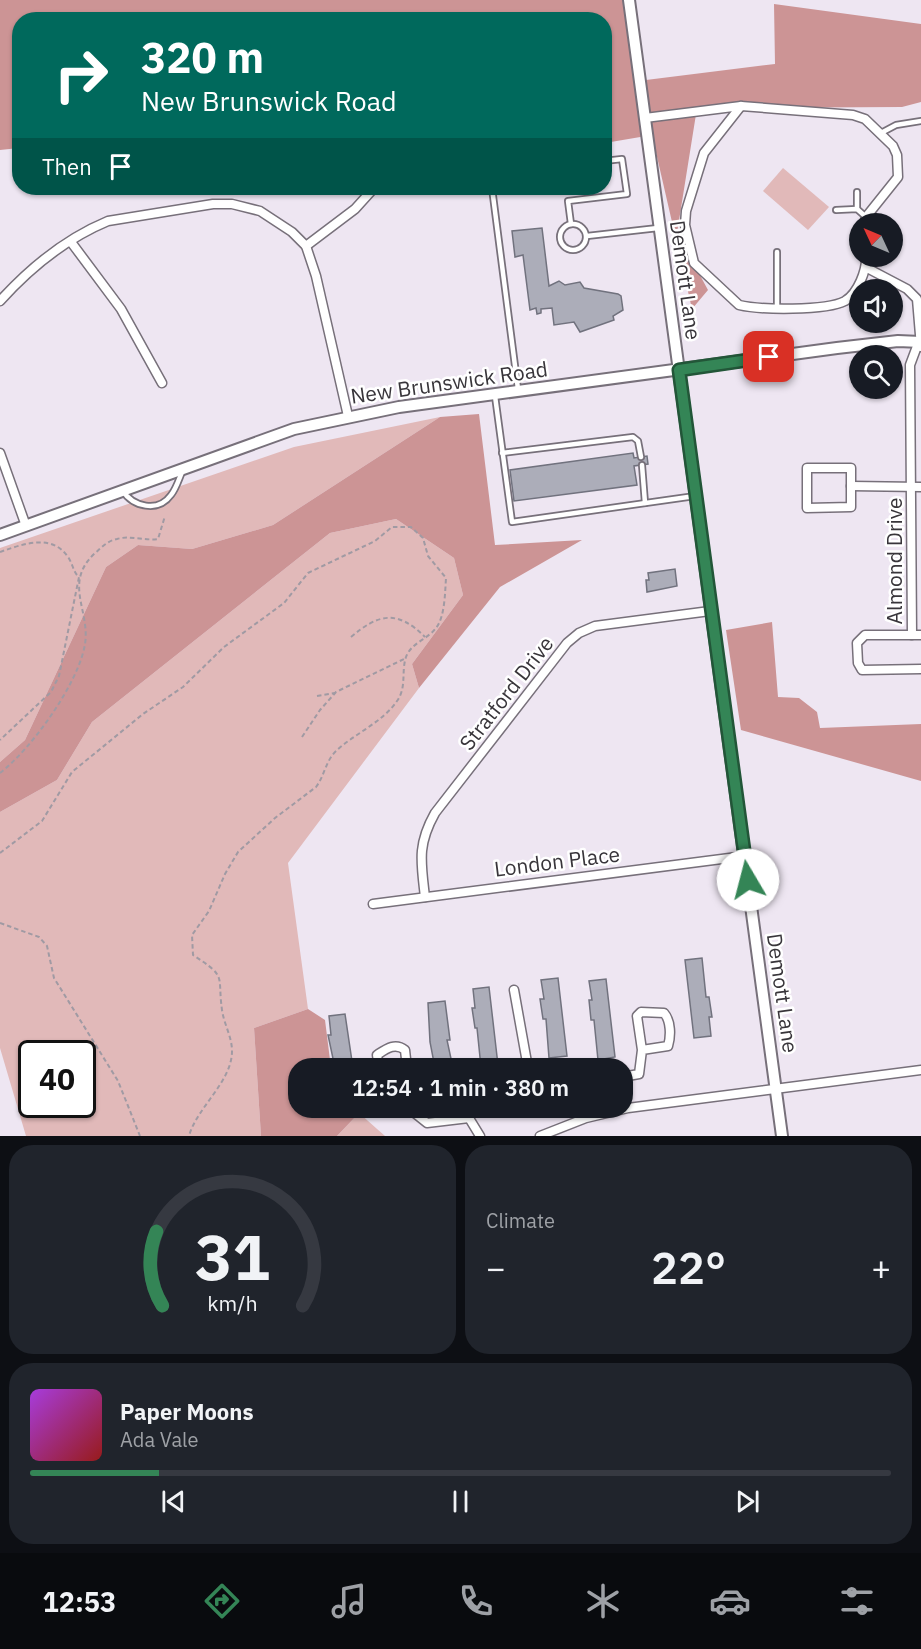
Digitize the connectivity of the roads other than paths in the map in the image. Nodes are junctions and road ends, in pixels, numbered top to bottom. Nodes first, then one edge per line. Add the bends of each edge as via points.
1 (628, 0) edge
2 (741, 106) junction
3 (645, 118) junction
4 (921, 122) edge
5 (881, 133) junction
6 (612, 160) edge
7 (857, 192) dead end
8 (368, 195) edge
9 (493, 195) edge
10 (857, 209) junction
11 (836, 210) dead end
12 (860, 213) edge
13 (870, 213) edge
14 (571, 224) junction
15 (658, 228) junction
16 (587, 236) junction
17 (71, 242) junction
18 (306, 246) junction
19 (777, 252) dead end
20 (867, 268) joint
21 (918, 298) edge
22 (0, 301) edge
23 (777, 307) junction
24 (920, 344) edge
25 (679, 370) junction
26 (162, 383) dead end
27 (518, 392) junction
28 (495, 396) junction
29 (348, 416) junction
30 (0, 453) edge
31 (502, 453) junction
32 (641, 457) dead end
33 (642, 465) dead end
34 (183, 468) junction
35 (851, 486) junction
36 (916, 487) edge
37 (122, 490) junction
38 (695, 496) junction
39 (645, 503) junction
40 (26, 526) junction
41 (0, 535) edge
42 (710, 611) junction
43 (917, 635) edge
44 (921, 669) edge
45 (745, 856) junction
46 (425, 897) junction
47 (373, 903) dead end
48 (514, 990) dead end
49 (642, 1050) junction
50 (378, 1058) edge
51 (406, 1058) edge
52 (526, 1058) edge
53 (921, 1070) edge
54 (633, 1075) edge
55 (776, 1089) junction
56 (633, 1106) edge
57 (421, 1118) edge
58 (469, 1118) joint
59 (584, 1118) edge
60 (545, 1135) edge
61 (480, 1136) edge
62 (782, 1136) edge

1 - 3 street, Demott Lane
2 - 3 street
2 - 5 street via 853,115 865,119
2 - 23 street via 704,153 686,211 690,256 732,301 746,306
3 - 15 street, Demott Lane
4 - 5 lane via 896,125
5 - 13 street via 897,155 898,177
6 - 14 lane via 622,159 627,194 568,201
7 - 10 lane
8 - 18 street
9 - 27 lane
10 - 11 lane
10 - 12 lane
14 - 16 lane via 580,225
14 - 16 lane via 561,232 560,241 565,248 578,250 585,245
15 - 16 lane
15 - 25 street, Demott Lane
17 - 18 street via 92,227 123,217 232,204 276,220
17 - 22 street via 39,264
17 - 26 street via 122,309
18 - 29 street
19 - 23 lane
20 - 21 street
20 - 23 street via 847,300 822,306
21 - 24 street, Almond Drive
24 - 25 street, New Brunswick Road via 878,343
24 - 36 street, Almond Drive via 910,365
25 - 27 street, New Brunswick Road
25 - 38 street, Demott Lane
27 - 28 street, New Brunswick Road
28 - 29 street, New Brunswick Road
28 - 31 lane
29 - 34 street, New Brunswick Road via 294,429
30 - 40 street
31 - 32 lane via 633,437 638,441
31 - 39 lane via 512,522
33 - 39 lane
34 - 37 street, New Brunswick Road
34 - 37 lane via 171,496 155,506 136,504
35 - 35 street, Almond Drive via 850,468 807,468 807,508 851,507
35 - 36 street, Almond Drive
36 - 43 street, Almond Drive
37 - 40 street, New Brunswick Road
38 - 39 lane
38 - 42 street, Demott Lane
40 - 41 street, New Brunswick Road
42 - 45 street, Demott Lane
42 - 46 street, Stratford Drive via 595,626 567,643 425,830 420,855
43 - 44 street, Almond Drive via 862,636 857,643 858,663 866,671
45 - 46 street, London Place
45 - 55 street, Demott Lane
46 - 47 street, London Place
48 - 52 street
49 - 49 street via 637,1016 641,1012 664,1012 671,1038 668,1046
49 - 54 street via 639,1074
50 - 51 street via 387,1048 397,1046 405,1050
53 - 55 street
55 - 56 street
55 - 62 street, Demott Lane
57 - 58 street via 427,1123
58 - 61 street
59 - 60 street

